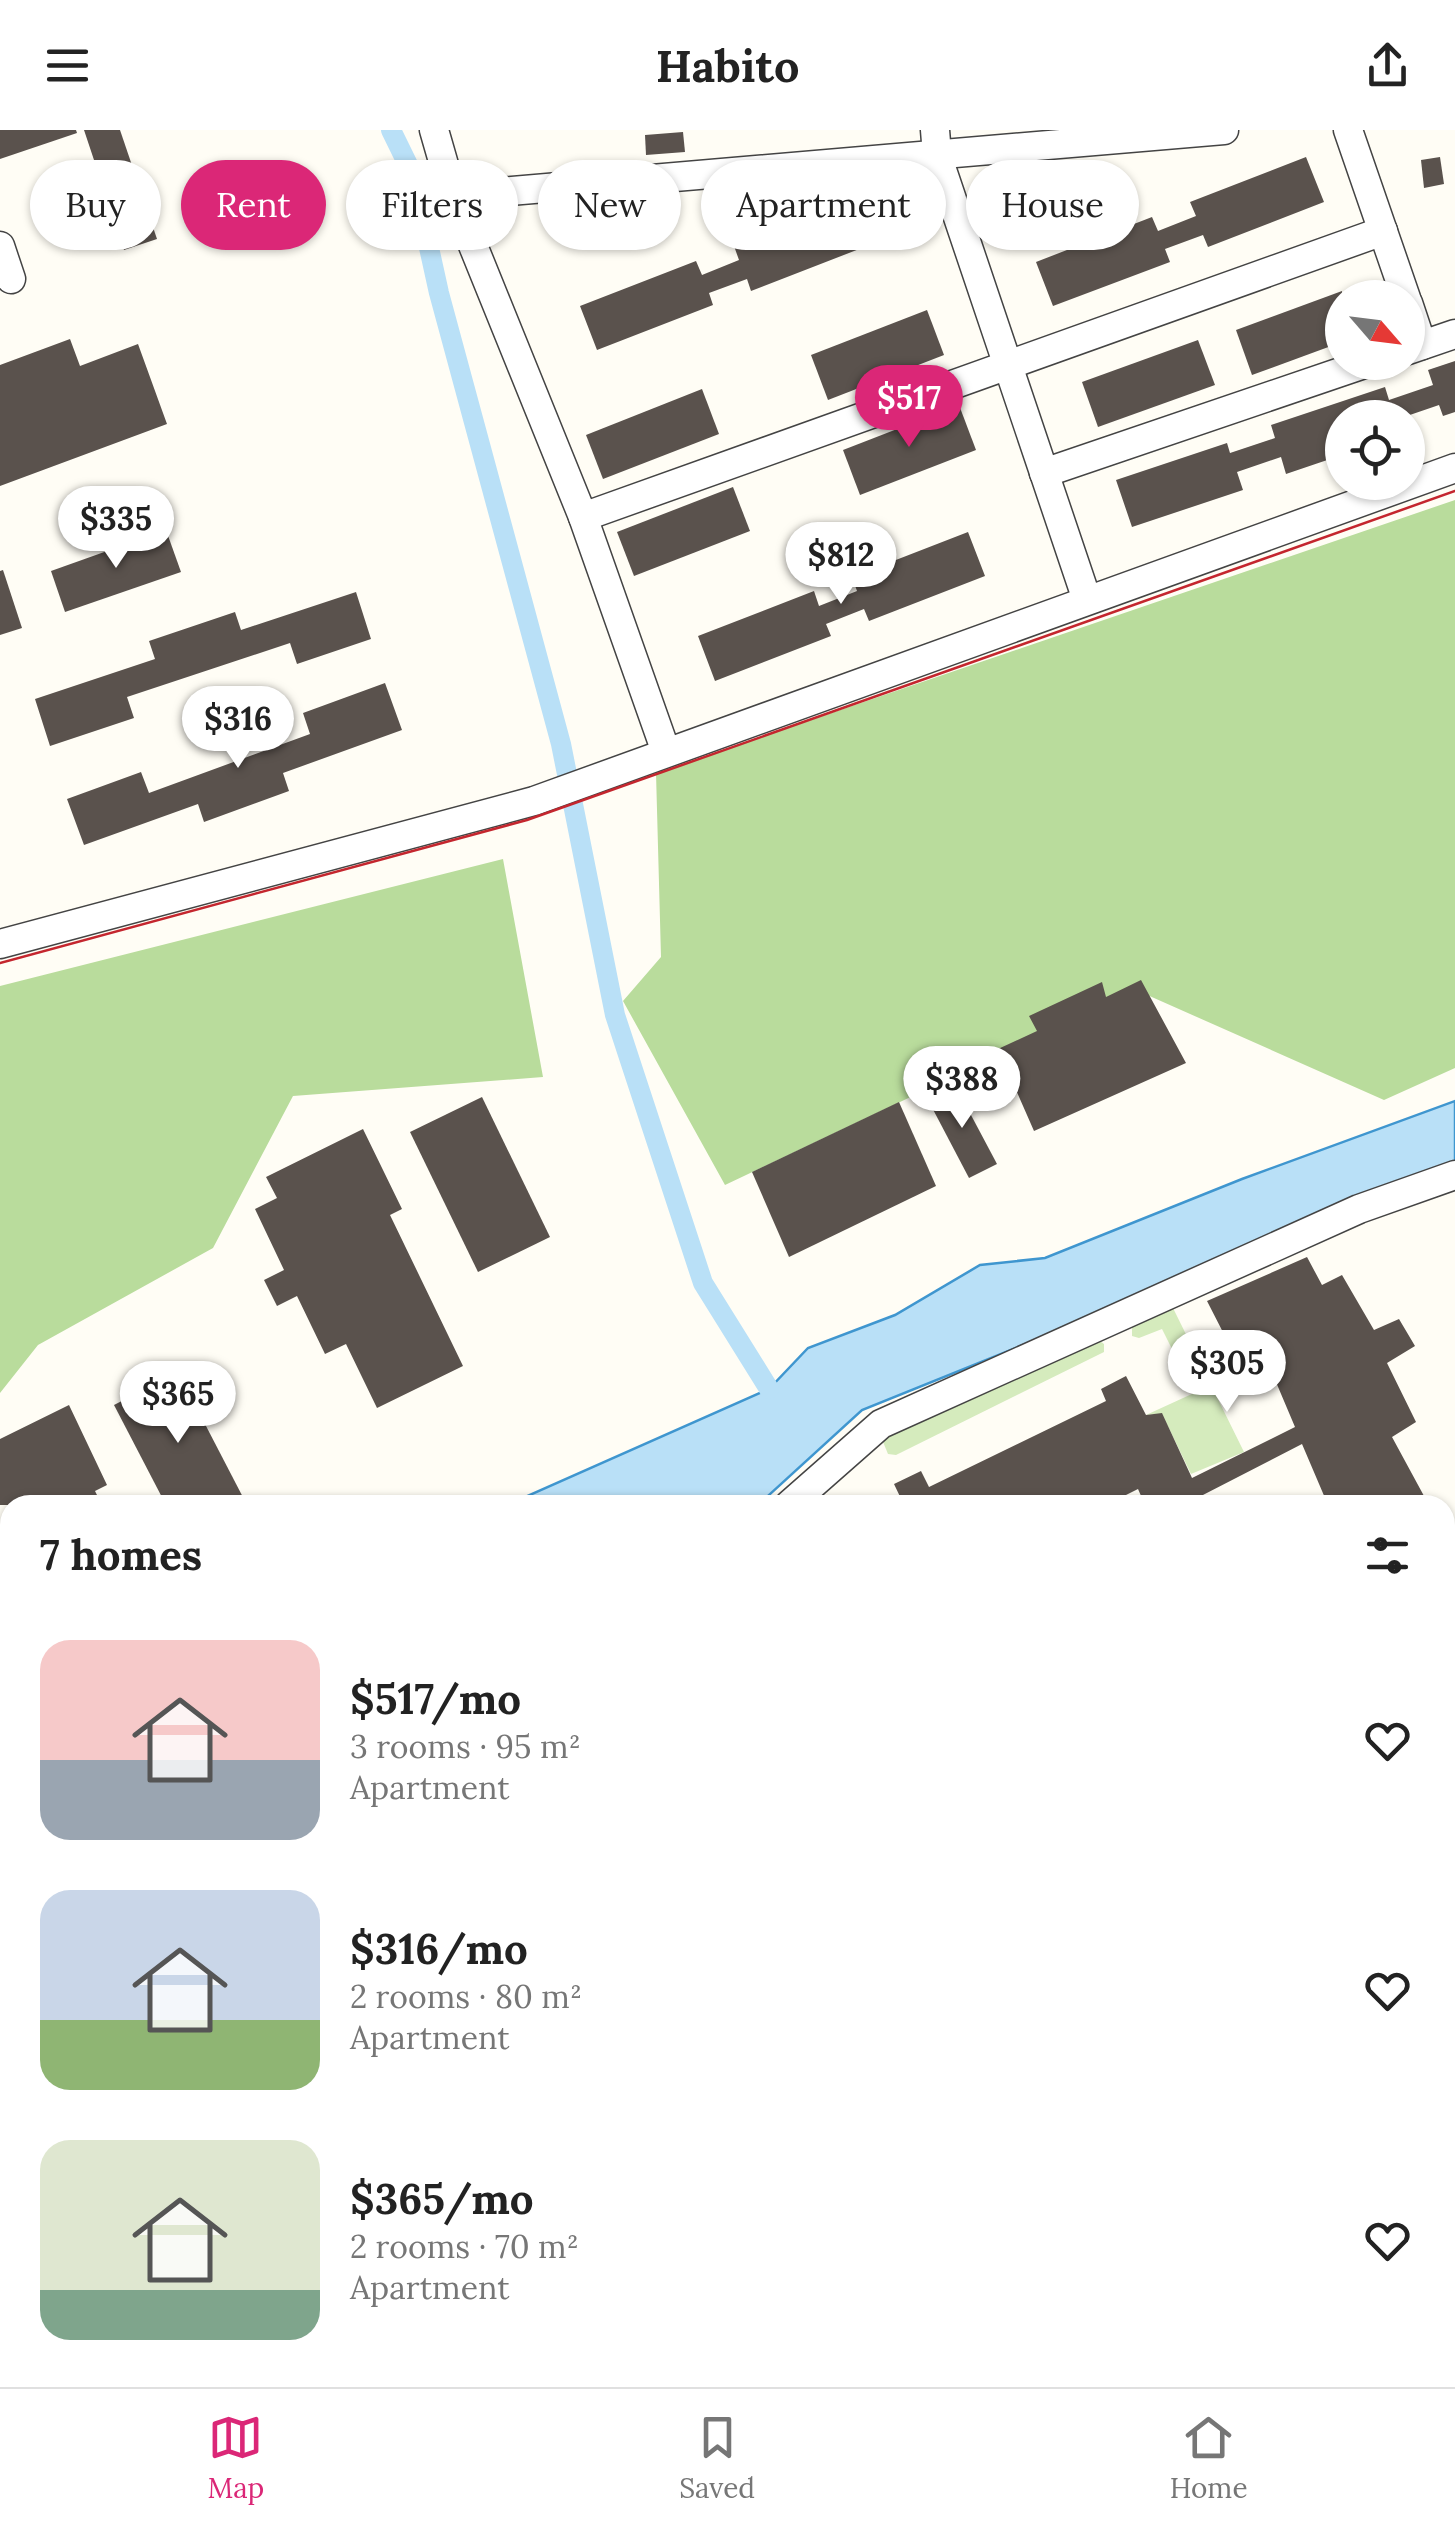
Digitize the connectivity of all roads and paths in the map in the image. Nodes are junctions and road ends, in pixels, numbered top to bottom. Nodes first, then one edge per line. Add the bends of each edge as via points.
1 (434, 130) edge
2 (1224, 130) edge
3 (1348, 130) edge
4 (936, 142) edge
5 (443, 160) edge
6 (518, 189) edge
7 (1383, 231) junction
8 (0, 246) edge
9 (475, 250) edge
10 (11, 279) dead end
11 (1400, 280) edge
12 (1455, 334) edge
13 (1425, 344) edge
14 (1008, 366) junction
15 (1325, 377) edge
16 (1455, 468) edge
17 (1044, 473) junction
18 (583, 517) junction
19 (1088, 600) junction
20 (666, 752) junction
21 (0, 944) edge
22 (1455, 1175) edge
23 (800, 1495) edge

1 - 5 street
2 - 4 street
3 - 7 street
4 - 6 street
4 - 14 street
7 - 11 street
7 - 14 street
8 - 10 street
9 - 18 street
12 - 13 street
14 - 17 street
14 - 18 street
15 - 17 street
16 - 19 street
17 - 19 street
18 - 20 street
19 - 20 street
20 - 21 street via 534,801
22 - 23 street via 1360,1209 881,1424

